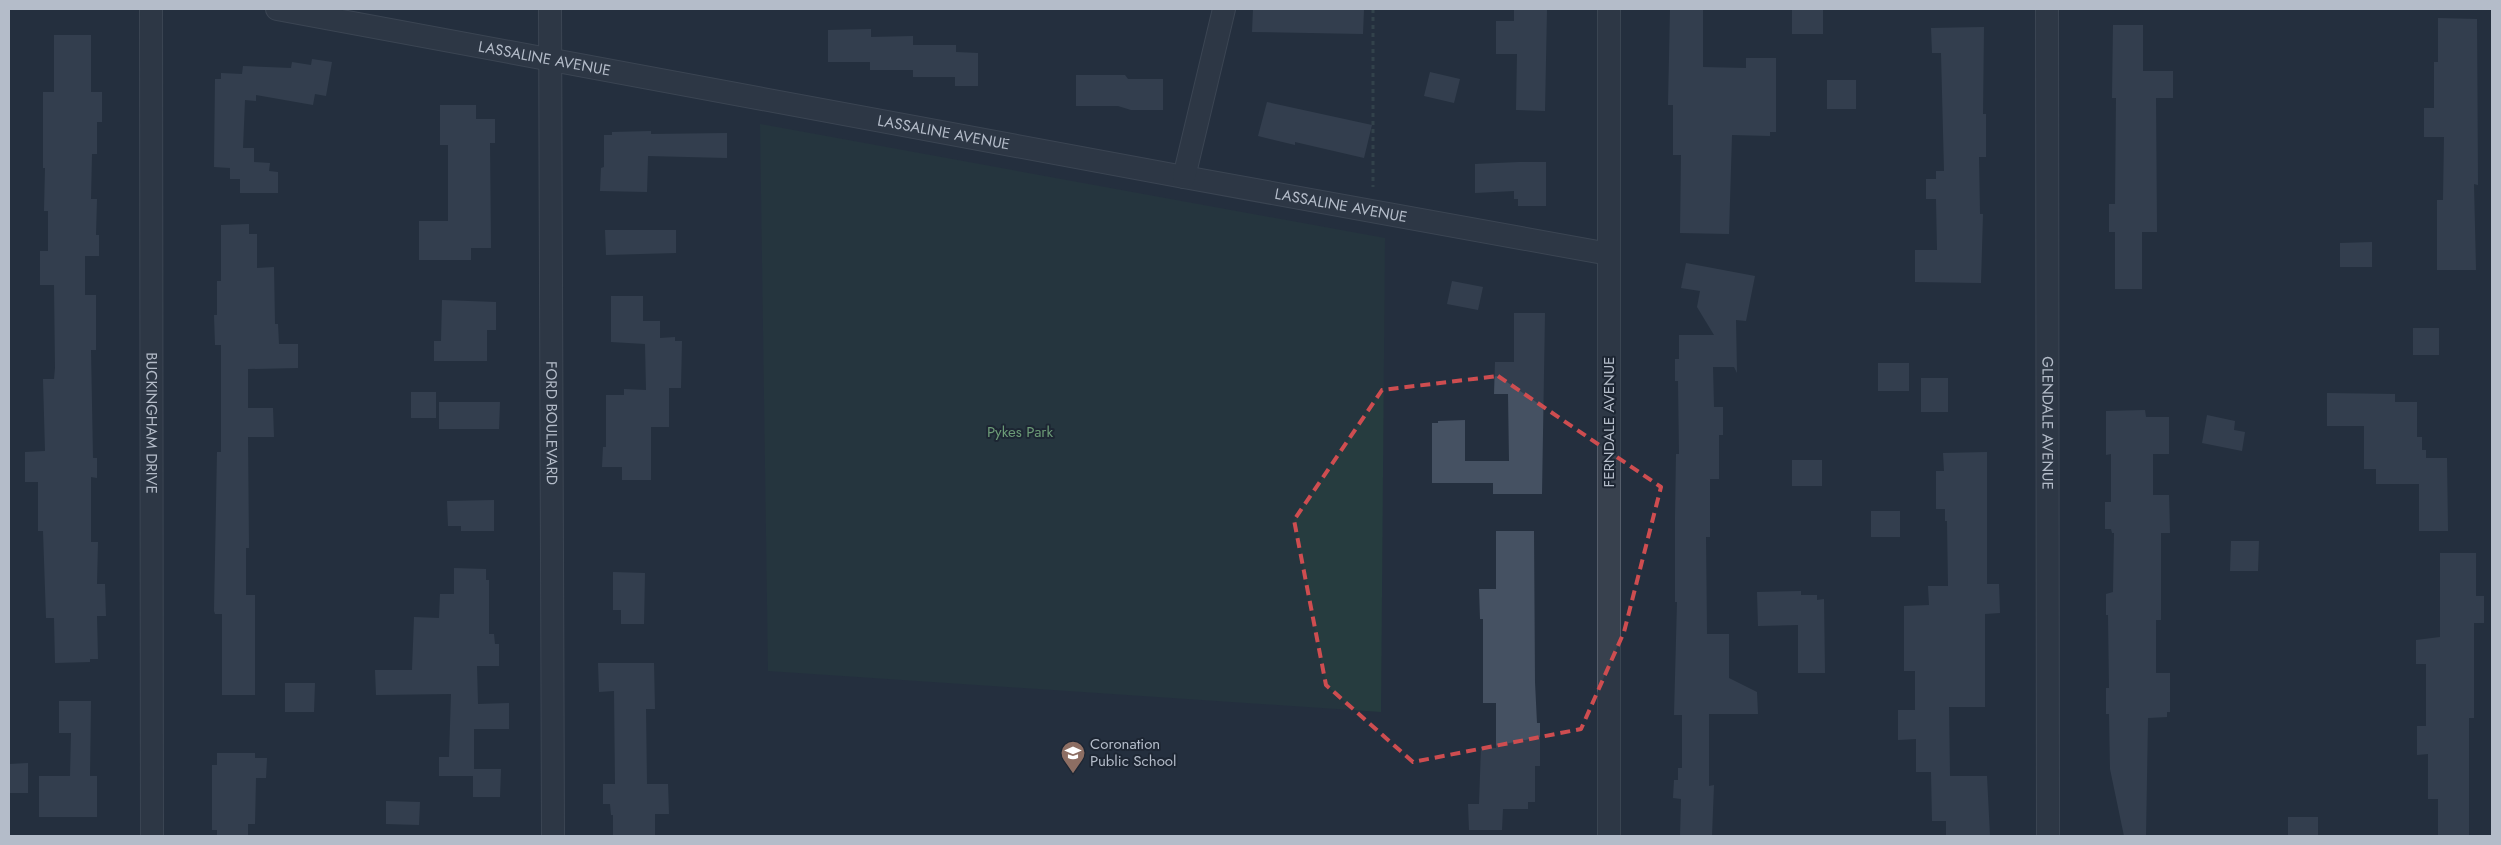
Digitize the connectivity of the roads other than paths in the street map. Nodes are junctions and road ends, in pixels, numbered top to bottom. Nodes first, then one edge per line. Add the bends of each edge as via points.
1 (151, 9) edge
2 (277, 9) edge
3 (550, 9) edge
4 (1224, 9) edge
5 (1608, 9) edge
6 (2047, 9) edge
7 (551, 58) junction
8 (1184, 177) junction
9 (1609, 254) junction
10 (152, 836) edge
11 (553, 836) edge
12 (1609, 836) edge
13 (2048, 836) edge

1 - 10 street, BUCKINGHAM DRIVE
2 - 7 street, LASSALINE AVENUE
3 - 7 street, FORD BOULEVARD
4 - 8 street
5 - 9 street, FERNDALE AVENUE
6 - 13 street, GLENDALE AVENUE
7 - 8 street, LASSALINE AVENUE
7 - 11 street, FORD BOULEVARD
8 - 9 street, LASSALINE AVENUE
9 - 12 street, FERNDALE AVENUE

